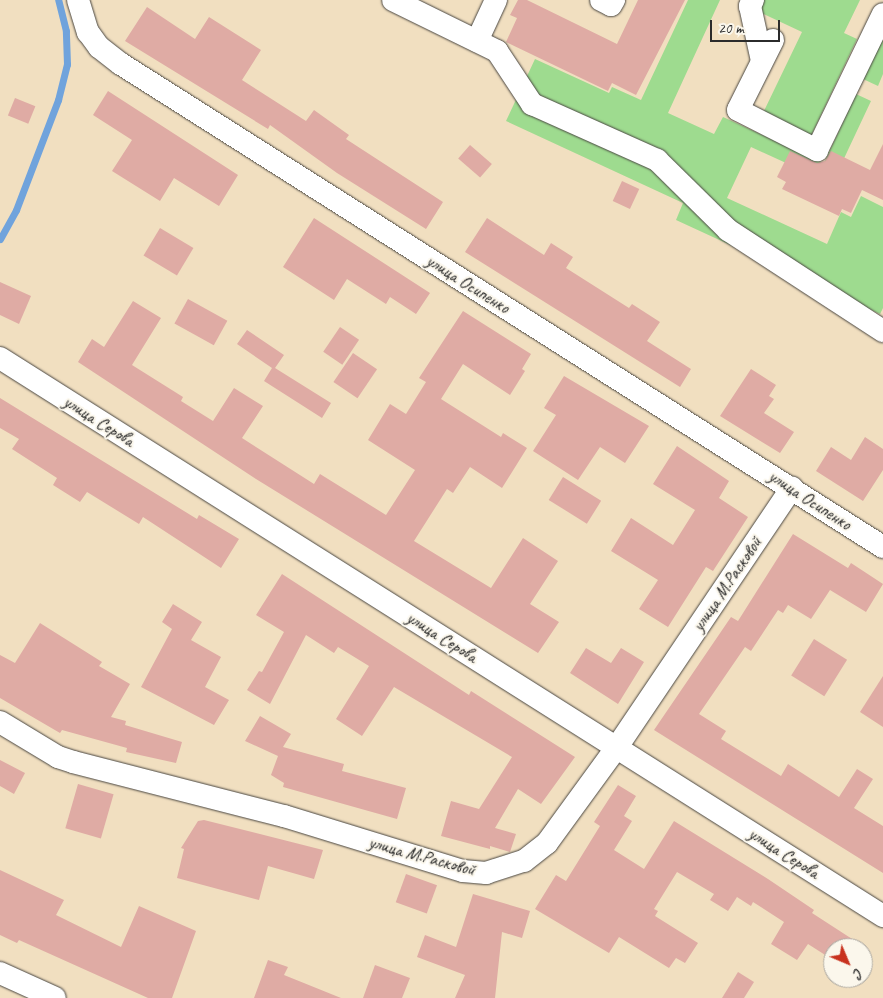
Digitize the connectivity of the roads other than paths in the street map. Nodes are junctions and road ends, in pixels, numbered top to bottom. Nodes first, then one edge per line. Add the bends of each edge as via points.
1 (78, 0) edge
2 (393, 0) edge
3 (496, 0) edge
4 (601, 0) edge
5 (614, 0) edge
6 (753, 0) edge
7 (883, 14) edge
8 (773, 40) dead end
9 (477, 41) junction
10 (762, 61) junction
11 (883, 331) edge
12 (0, 358) edge
13 (792, 488) junction
14 (883, 547) edge
15 (0, 722) edge
16 (618, 746) junction
17 (883, 916) edge
18 (0, 972) edge
19 (55, 998) edge

1 - 13 street, улица Осипенко via 88,32 99,47 121,64
2 - 9 street
3 - 9 street
4 - 5 street via 611,5
6 - 10 street via 750,6
7 - 10 street via 817,150 738,110
8 - 10 street
9 - 11 street via 498,51 532,104 657,160 728,230
12 - 16 street, улица Серова
13 - 14 street, улица Осипенко
13 - 16 street, улица М.Расковой
15 - 16 street, улица М.Расковой via 58,757 73,762 284,816 464,871 486,873 524,861 547,843
16 - 17 street, улица Серова
18 - 19 street

